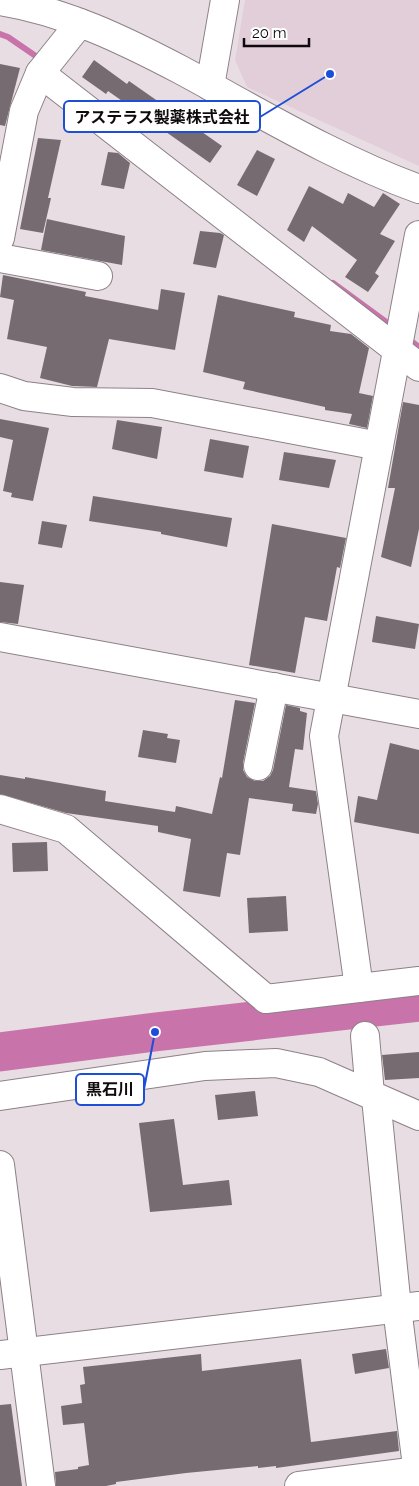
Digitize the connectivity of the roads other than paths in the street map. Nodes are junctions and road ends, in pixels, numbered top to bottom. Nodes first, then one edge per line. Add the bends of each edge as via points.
1 (225, 0) edge
2 (0, 1) edge
3 (80, 23) junction
4 (45, 68) junction
5 (210, 86) junction
6 (419, 189) edge
7 (419, 235) edge
8 (0, 238) edge
9 (0, 258) edge
10 (98, 276) dead end
11 (404, 335) edge
12 (419, 367) edge
13 (0, 388) edge
14 (379, 446) junction
15 (0, 637) edge
16 (274, 687) junction
17 (332, 698) junction
18 (419, 714) edge
19 (258, 766) dead end
20 (0, 809) edge
21 (419, 981) edge
22 (358, 988) junction
23 (365, 1036) dead end
24 (0, 1096) edge
25 (373, 1096) junction
26 (419, 1116) edge
27 (0, 1165) edge
28 (408, 1307) edge
29 (12, 1354) edge
30 (418, 1476) edge
31 (41, 1486) edge
32 (306, 1486) edge

1 - 5 street
2 - 3 street
3 - 4 street
3 - 5 street via 137,47
4 - 8 street via 24,111
4 - 11 street
5 - 6 street via 375,174
7 - 11 street
9 - 10 street
11 - 12 street
11 - 14 street
13 - 14 street via 24,396 73,402 152,403
14 - 17 street
15 - 16 street
16 - 17 street
16 - 19 street
17 - 18 street
17 - 22 street via 324,736
20 - 22 street via 66,829 266,999
21 - 22 street
23 - 25 street
24 - 25 street via 205,1066 276,1063 319,1072
25 - 26 street
25 - 28 street
27 - 29 street
28 - 29 street
28 - 30 street
29 - 31 street
30 - 32 street

